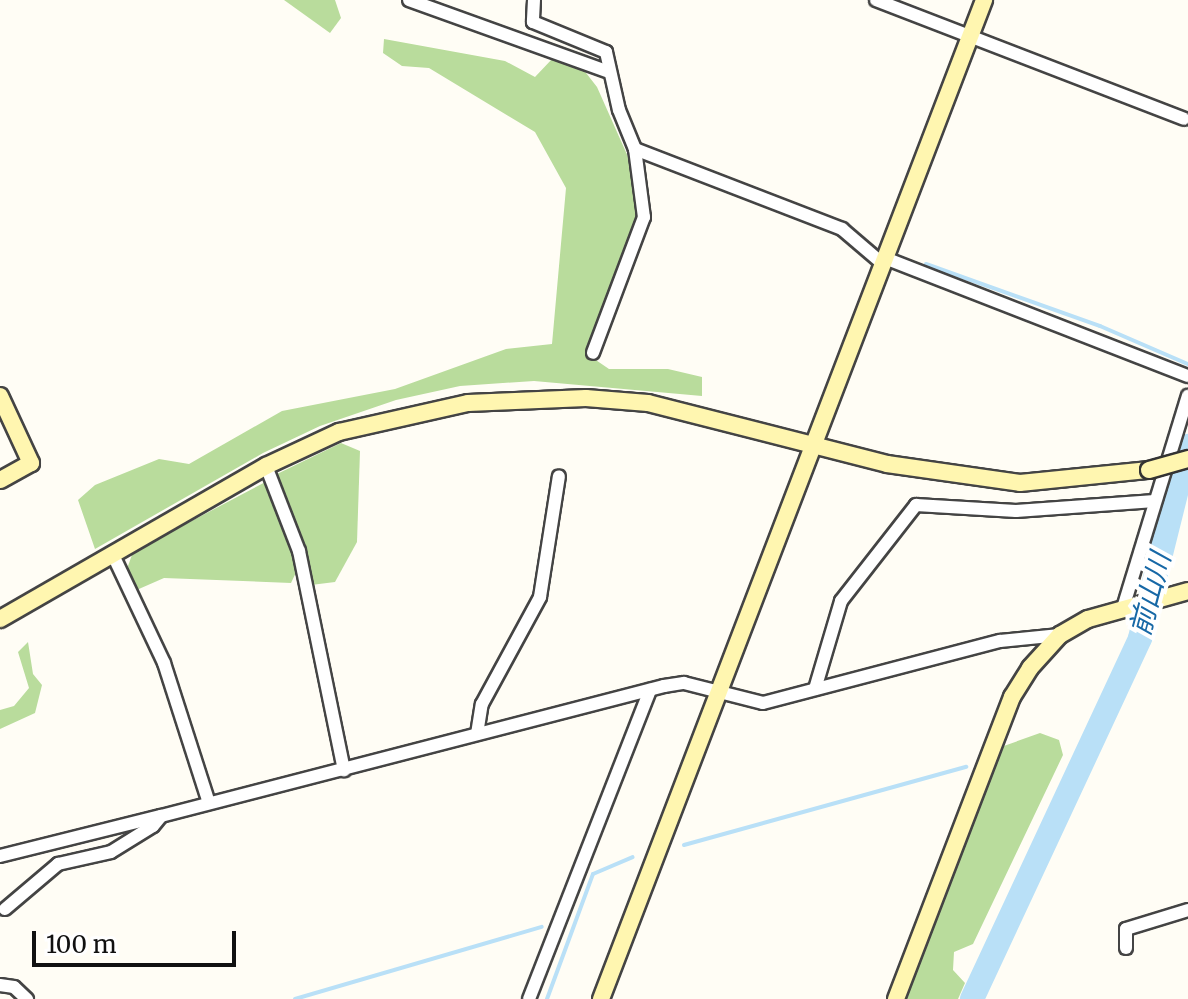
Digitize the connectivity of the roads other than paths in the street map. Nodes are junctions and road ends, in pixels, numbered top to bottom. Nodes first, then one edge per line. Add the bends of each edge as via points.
1 (409, 0) edge
2 (534, 0) edge
3 (876, 0) edge
4 (984, 0) edge
5 (971, 36) junction
6 (609, 72) junction
7 (1184, 119) dead end
8 (635, 149) junction
9 (884, 261) junction
10 (593, 353) dead end
11 (1188, 376) edge
12 (0, 396) edge
13 (1188, 396) edge
14 (812, 443) junction
15 (1188, 459) edge
16 (266, 466) junction
17 (559, 476) dead end
18 (0, 480) edge
19 (1155, 501) junction
20 (113, 555) junction
21 (1188, 591) edge
22 (1128, 607) junction
23 (0, 619) edge
24 (1060, 635) junction
25 (815, 689) junction
26 (650, 690) junction
27 (719, 693) junction
28 (477, 734) junction
29 (344, 770) junction
30 (209, 803) junction
31 (161, 816) junction
32 (0, 856) edge
33 (5, 909) dead end
34 (1188, 910) edge
35 (1126, 948) dead end
36 (0, 985) edge
37 (27, 999) edge
38 (529, 999) edge
39 (601, 999) edge
40 (896, 999) edge

1 - 6 street
2 - 6 street via 533,22 604,50
3 - 5 street
4 - 5 street
5 - 7 street
5 - 9 street
6 - 8 street
8 - 9 street via 842,229
8 - 10 street via 644,217
9 - 11 street
9 - 14 street
12 - 18 street via 31,463
13 - 19 street
14 - 15 street, bridge via 887,464 1020,483 1149,470
14 - 16 street via 648,403 524,399 409,413 339,432
14 - 27 street
16 - 20 street
16 - 29 street via 299,551
17 - 28 street via 540,597 482,704
19 - 22 street
19 - 25 street via 1016,511 916,505 841,601
20 - 23 street
20 - 30 street via 164,663
21 - 22 street
22 - 24 street
24 - 25 street via 1000,641
24 - 40 street via 1012,697
25 - 27 street via 763,703
26 - 27 street via 684,683
26 - 28 street
26 - 38 street
27 - 39 street
28 - 29 street
29 - 30 street
30 - 31 street
31 - 32 street
31 - 33 street via 111,852 58,864
34 - 35 street via 1126,929
36 - 37 street via 14,987

